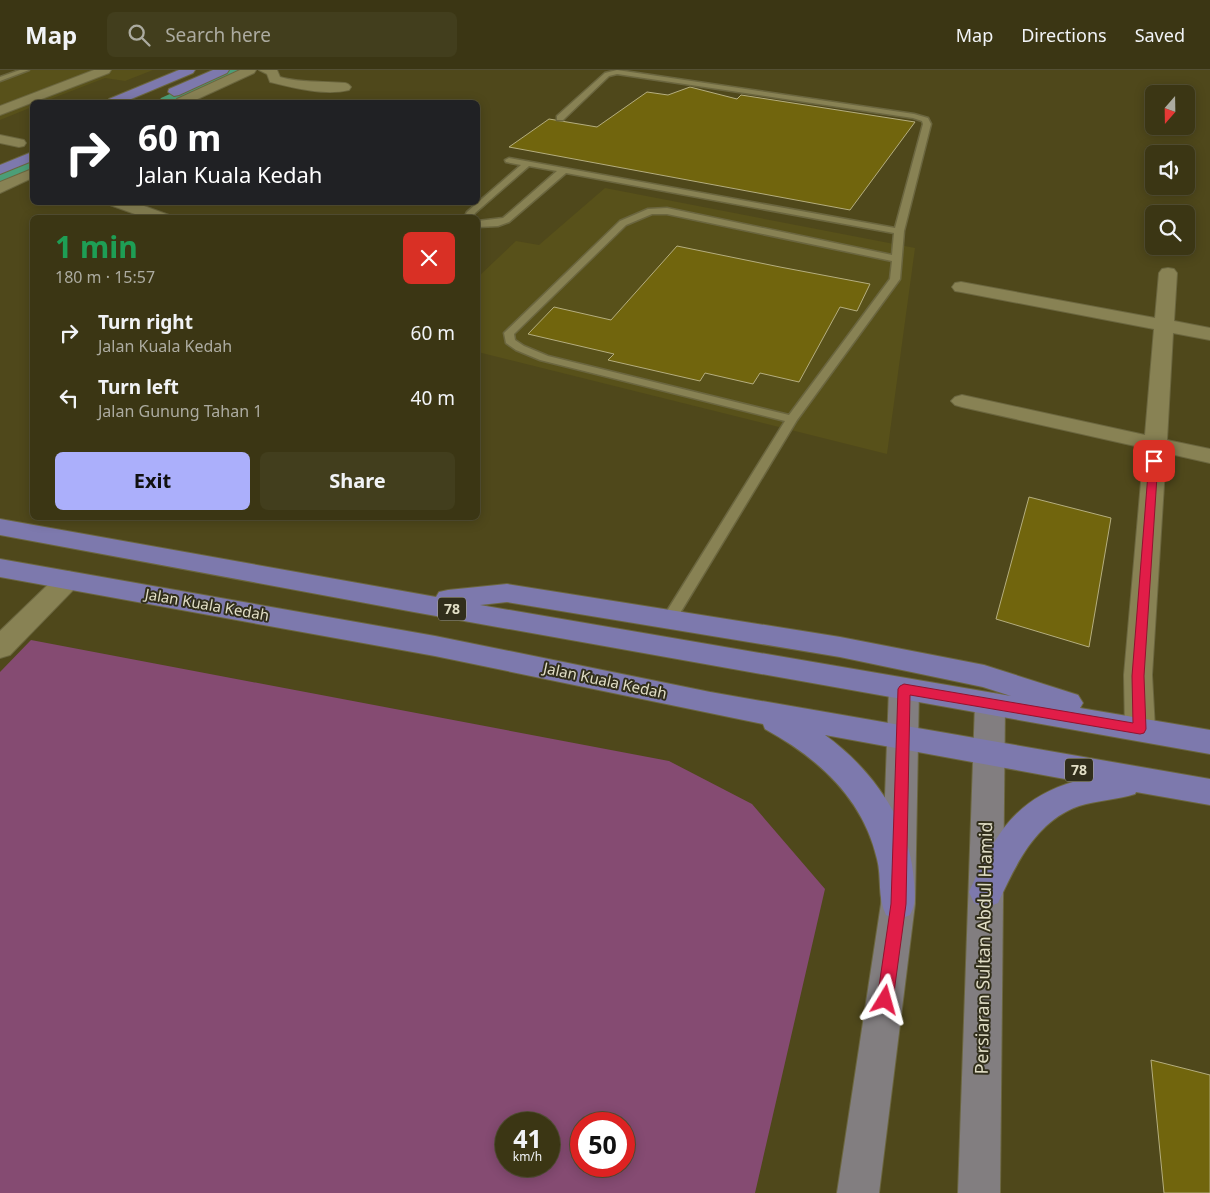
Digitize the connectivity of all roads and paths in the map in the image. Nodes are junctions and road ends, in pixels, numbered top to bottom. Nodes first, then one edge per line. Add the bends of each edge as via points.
1 (26, 70) edge
2 (105, 70) edge
3 (190, 70) edge
4 (222, 70) edge
5 (250, 70) edge
6 (265, 70) edge
7 (0, 79) edge
8 (344, 87) dead end
9 (160, 98) dead end
10 (119, 100) edge
11 (186, 100) edge
12 (0, 111) edge
13 (560, 118) dead end
14 (30, 138) edge
15 (0, 139) edge
16 (18, 143) junction
17 (0, 152) edge
18 (30, 157) edge
19 (509, 160) dead end
20 (528, 163) junction
21 (0, 170) edge
22 (565, 170) junction
23 (30, 174) edge
24 (5, 186) edge
25 (30, 187) edge
26 (480, 204) edge
27 (125, 205) edge
28 (479, 205) edge
29 (154, 215) edge
30 (470, 215) edge
31 (480, 224) edge
32 (899, 231) junction
33 (896, 259) junction
34 (1168, 273) dead end
35 (961, 287) dead end
36 (1165, 326) junction
37 (1210, 334) edge
38 (962, 401) dead end
39 (792, 419) junction
40 (1155, 444) junction
41 (1210, 456) edge
42 (0, 527) edge
43 (0, 568) edge
44 (68, 580) junction
45 (414, 603) junction
46 (669, 619) junction
47 (0, 648) edge
48 (904, 689) junction
49 (990, 704) junction
50 (752, 710) junction
51 (1140, 729) junction
52 (903, 738) junction
53 (1210, 742) edge
54 (989, 754) junction
55 (1168, 786) junction
56 (1210, 792) edge
57 (986, 892) junction
58 (898, 904) junction
59 (858, 1193) edge
60 (979, 1193) edge

1 - 7 lane
2 - 12 street
3 - 10 main road
4 - 9 main road
5 - 11 street
6 - 8 street via 272,72 274,79 287,82
13 - 32 lane via 612,72 914,116 927,124
14 - 16 main road
15 - 16 street
16 - 17 main road
18 - 21 main road
19 - 20 lane
20 - 22 lane
20 - 26 lane
22 - 31 lane via 506,220
22 - 32 lane
23 - 24 street
24 - 25 street
27 - 29 street
28 - 30 lane
32 - 33 lane
33 - 39 lane via 896,278
33 - 39 lane via 667,211 651,211 623,223 509,333 510,341 544,358
34 - 36 street
35 - 36 street
36 - 37 street
36 - 40 street
38 - 40 street
39 - 46 lane
40 - 41 street
40 - 51 street via 1138,676
42 - 45 main road, 78
43 - 44 main road, Jalan Kuala Kedah / 78
44 - 47 street
44 - 50 main road, Jalan Kuala Kedah / 78 via 435,646
45 - 46 main road via 507,593
45 - 48 main road, 78
46 - 51 main road via 840,647 984,676
48 - 49 main road, 78
48 - 52 main road
49 - 51 main road, 78
49 - 54 main road, Persiaran Sultan Abdul Hamid
50 - 52 main road, Jalan Kuala Kedah / 78
50 - 58 main road via 791,728 827,753 858,783 882,820 890,844 895,860
51 - 53 main road, 78
52 - 54 main road, Jalan Kuala Kedah / 78
52 - 58 main road
54 - 55 main road, Jalan Kuala Kedah / 78
54 - 57 main road, Persiaran Sultan Abdul Hamid
55 - 56 main road, Jalan Kuala Kedah / 78
55 - 57 main road via 1116,784 1069,795 1031,817 1005,850
57 - 60 main road, Persiaran Sultan Abdul Hamid
58 - 59 main road

